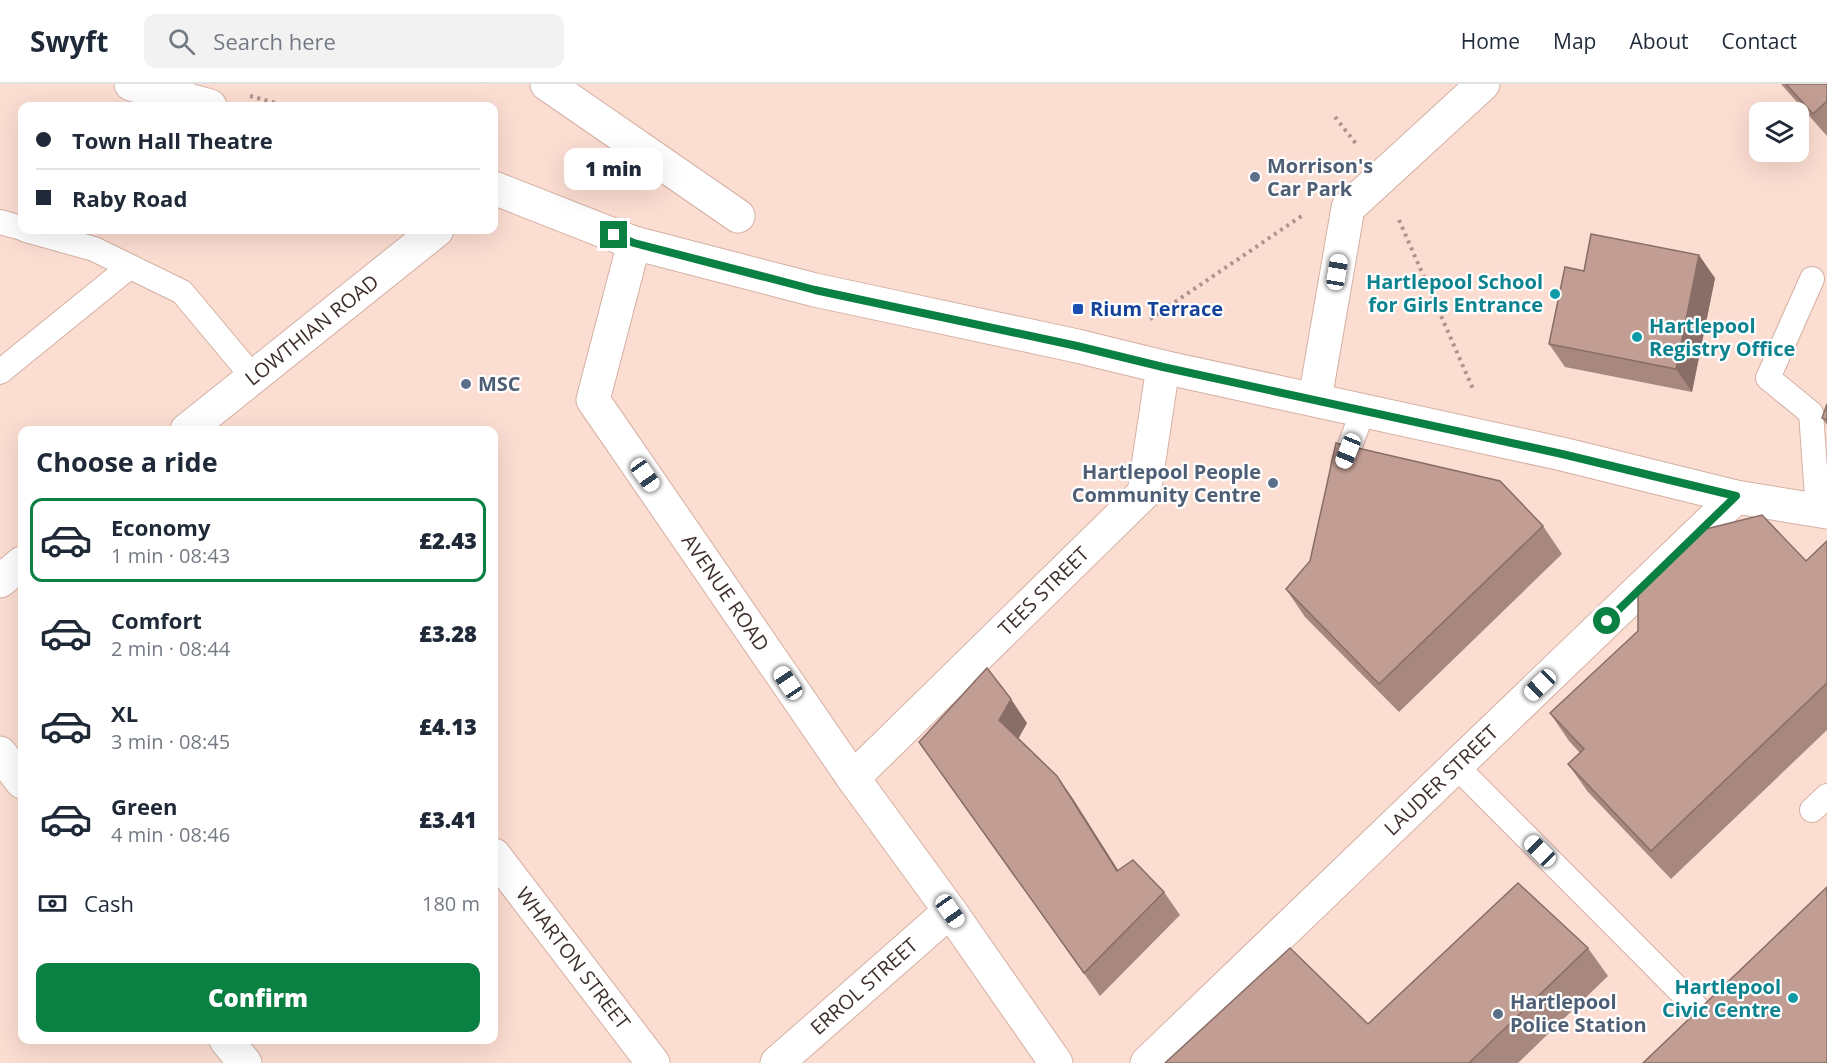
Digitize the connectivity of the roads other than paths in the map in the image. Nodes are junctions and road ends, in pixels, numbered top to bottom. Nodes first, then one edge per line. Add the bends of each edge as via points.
1 (131, 84) edge
2 (548, 84) edge
3 (1483, 84) edge
4 (196, 102) edge
5 (498, 190) edge
6 (738, 216) dead end
7 (0, 222) edge
8 (18, 227) edge
9 (42, 234) edge
10 (432, 234) edge
11 (634, 243) junction
12 (128, 268) junction
13 (1812, 279) dead end
14 (1163, 367) junction
15 (0, 372) edge
16 (253, 377) junction
17 (1315, 399) junction
18 (1363, 410) junction
19 (192, 426) edge
20 (1342, 465) edge
21 (1736, 496) junction
22 (1823, 511) edge
23 (18, 566) edge
24 (0, 581) edge
25 (0, 753) edge
26 (1456, 766) junction
27 (18, 777) edge
28 (853, 778) junction
29 (498, 860) edge
30 (950, 911) junction
31 (229, 1044) edge
32 (245, 1063) edge
33 (652, 1063) edge
34 (777, 1063) edge
35 (1056, 1063) edge
36 (1147, 1063) edge
37 (1662, 1063) edge

1 - 4 street
2 - 6 street
3 - 17 street via 1348,208
5 - 11 street
7 - 8 lane
9 - 12 lane via 94,249
10 - 16 street, LOWTHIAN ROAD
11 - 14 street via 815,290
11 - 28 street, AVENUE ROAD via 593,400
12 - 15 lane
12 - 16 lane via 182,292
13 - 22 lane via 1768,378 1811,413
14 - 17 street
14 - 28 street, TEES STREET via 1144,493
16 - 19 street, LOWTHIAN ROAD
17 - 18 street
18 - 20 lane
18 - 21 street
21 - 22 street
21 - 26 street, LAUDER STREET
23 - 24 street
25 - 27 street
26 - 36 street, LAUDER STREET
26 - 37 lane via 1709,1020
28 - 30 street, AVENUE ROAD
29 - 33 street, WHARTON STREET
30 - 34 street, ERROL STREET
30 - 35 street, AVENUE ROAD
31 - 32 street

